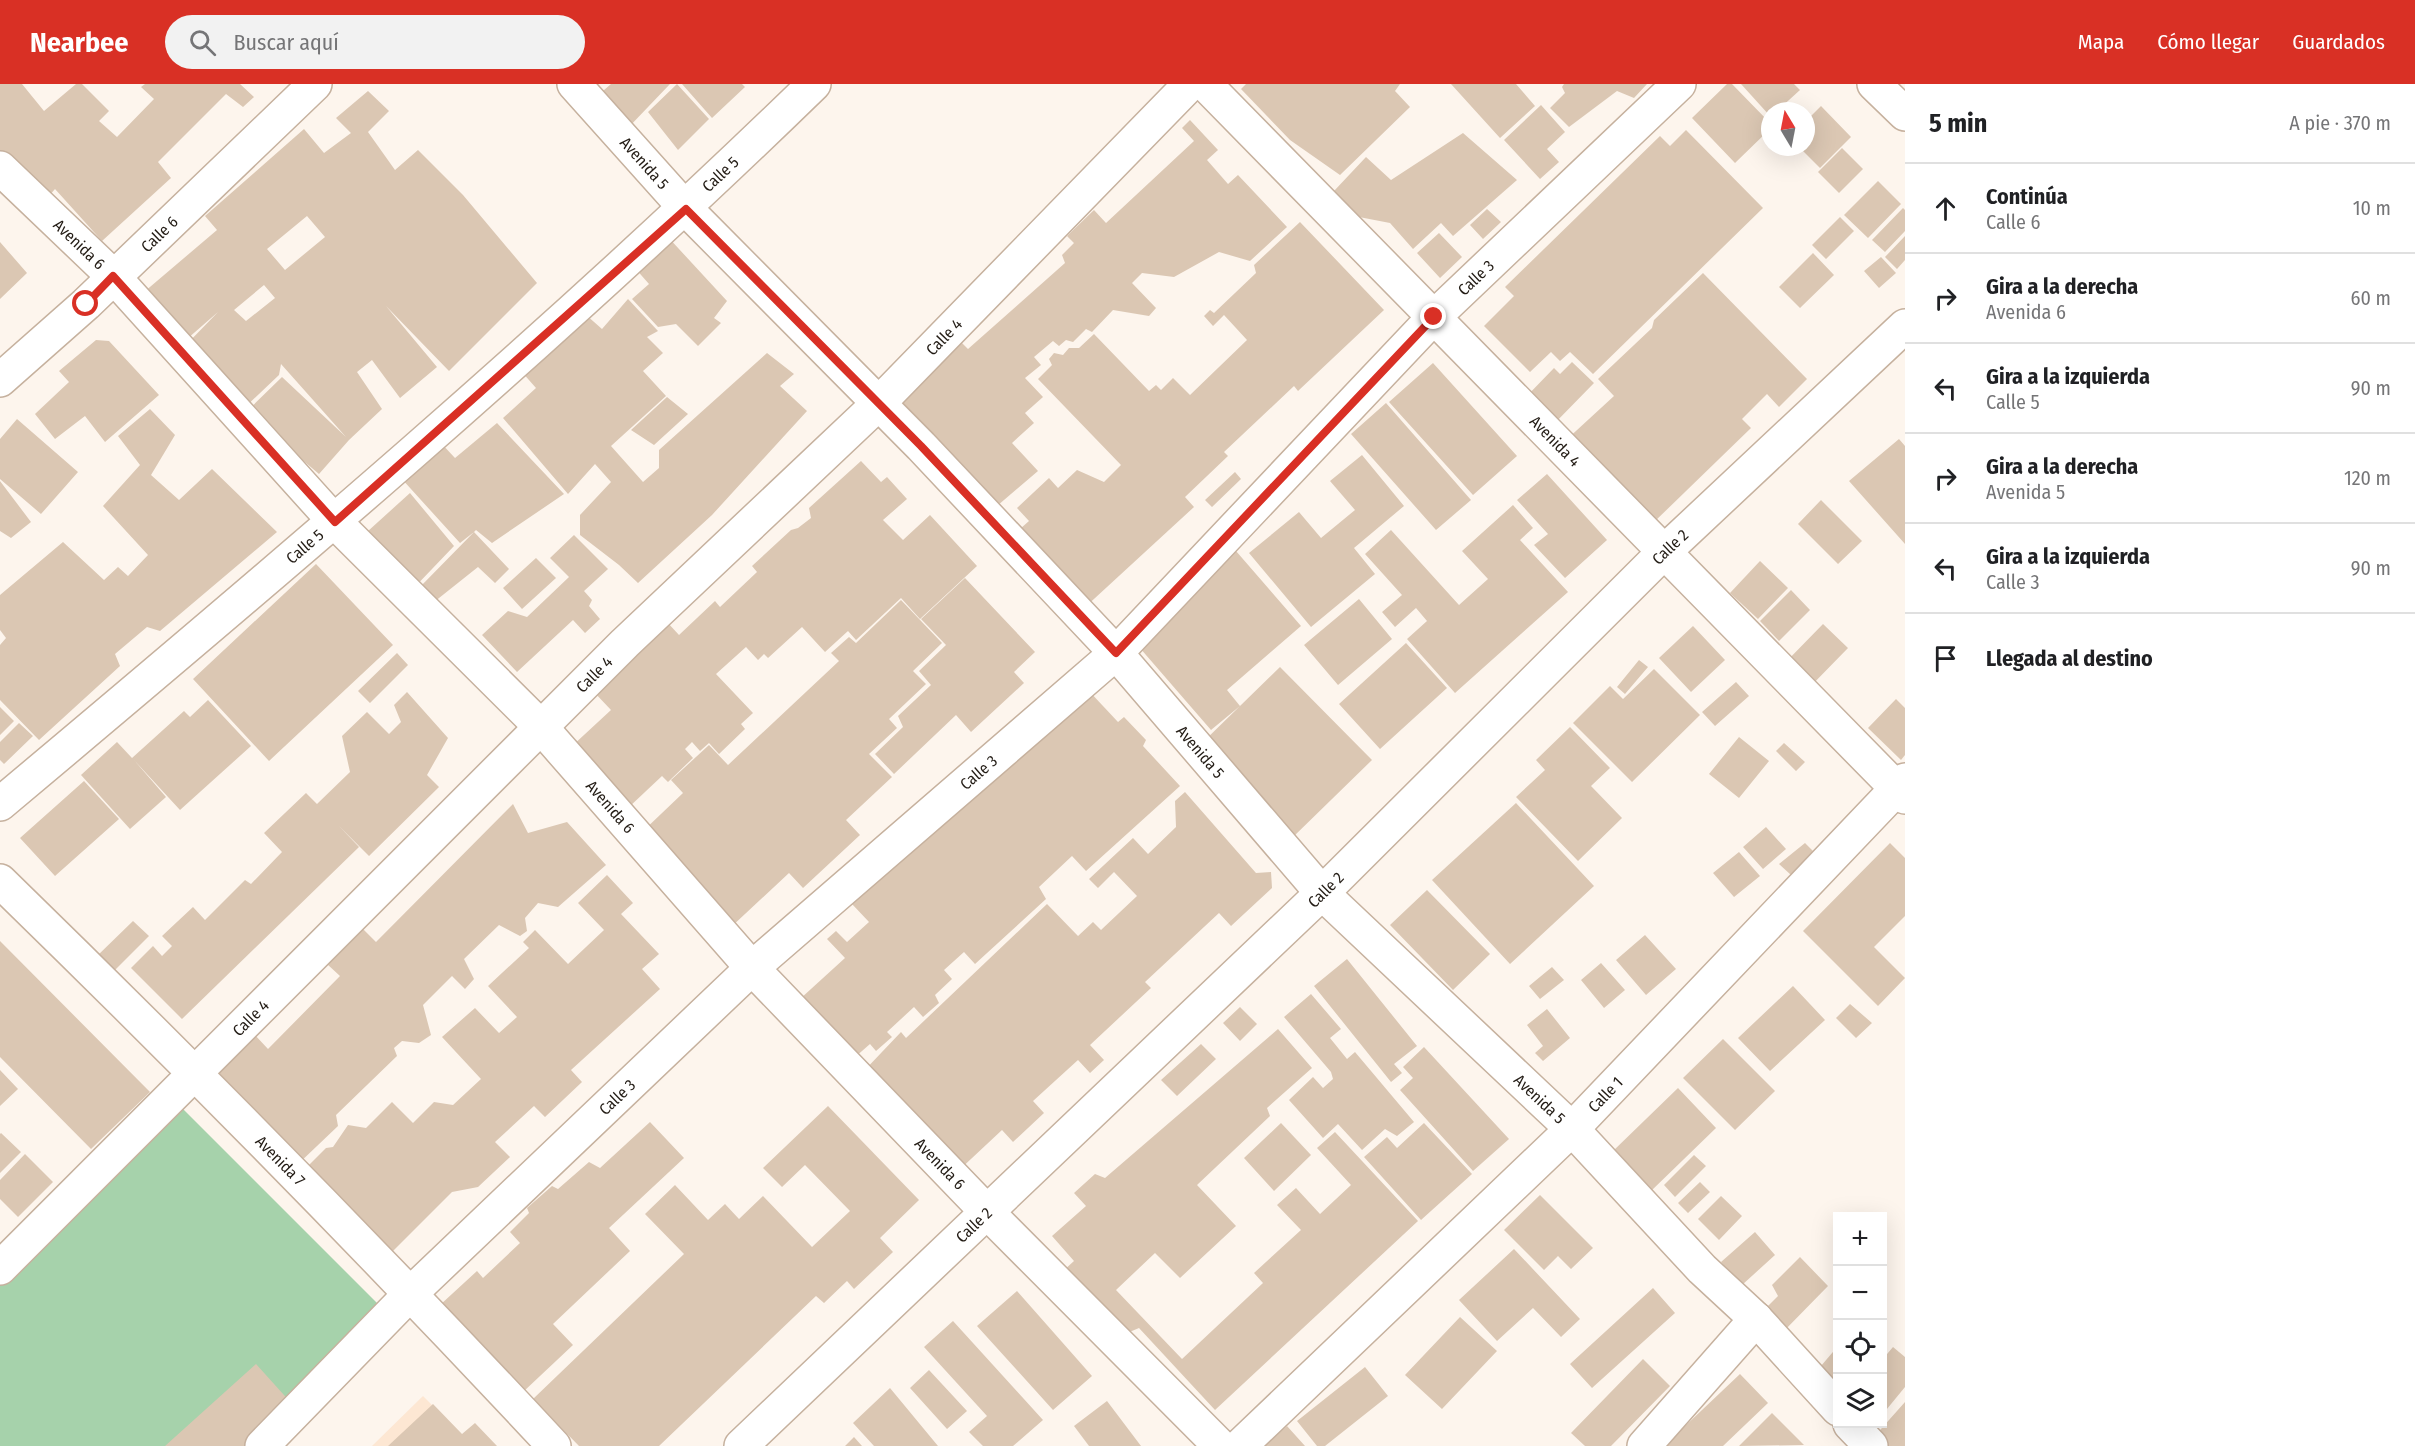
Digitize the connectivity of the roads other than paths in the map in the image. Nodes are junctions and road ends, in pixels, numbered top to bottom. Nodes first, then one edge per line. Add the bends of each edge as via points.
1 (315, 84) edge
2 (574, 84) edge
3 (814, 84) edge
4 (1190, 84) edge
5 (1205, 84) edge
6 (1679, 84) edge
7 (1874, 84) edge
8 (1905, 114) edge
9 (0, 168) edge
10 (686, 209) junction
11 (113, 276) junction
12 (1434, 317) junction
13 (1905, 326) edge
14 (0, 380) edge
15 (878, 404) junction
16 (335, 522) junction
17 (1664, 552) junction
18 (1116, 653) junction
19 (541, 727) junction
20 (1902, 788) edge
21 (0, 804) edge
22 (0, 881) edge
23 (1322, 893) junction
24 (752, 969) junction
25 (196, 1073) junction
26 (1572, 1129) junction
27 (988, 1213) junction
28 (0, 1269) edge
29 (411, 1293) junction
30 (1756, 1319) junction
31 (1833, 1404) edge
32 (1854, 1428) edge
33 (262, 1446) edge
34 (554, 1446) edge
35 (741, 1446) edge
36 (1220, 1446) edge
37 (1240, 1446) edge
38 (1644, 1446) edge
39 (1871, 1446) edge

1 - 11 street, Calle 6
2 - 10 street, Avenida 5
3 - 10 street, Calle 5
4 - 15 street, Calle 4
5 - 12 street, Avenida 4
6 - 12 street, Calle 3
7 - 8 street
9 - 11 street, Avenida 6
10 - 15 street, Avenida 5
10 - 16 street, Calle 5
11 - 14 street, Calle 6
11 - 16 street, Avenida 6
12 - 17 street, Avenida 4
12 - 18 street, Calle 3
13 - 17 street, Calle 2
15 - 18 street, Avenida 5
15 - 19 street, Calle 4
16 - 19 street, Avenida 6
16 - 21 street, Calle 5
17 - 20 street, Avenida 4
17 - 23 street, Calle 2
18 - 23 street, Avenida 5
18 - 24 street, Calle 3
19 - 24 street, Avenida 6
19 - 25 street, Calle 4
20 - 26 street, Calle 1
22 - 25 street, Avenida 7
23 - 26 street, Avenida 5
23 - 27 street, Calle 2
24 - 27 street, Avenida 6
24 - 29 street, Calle 3
25 - 28 street, Calle 4
25 - 29 street, Avenida 7
26 - 30 street, Avenida 5 via 1702,1269
26 - 37 street, Calle 1
27 - 35 street, Calle 2
27 - 36 street, Avenida 6
29 - 33 street, Calle 3
29 - 34 street, Avenida 7
30 - 31 street, Avenida 5
30 - 38 street
32 - 39 street

